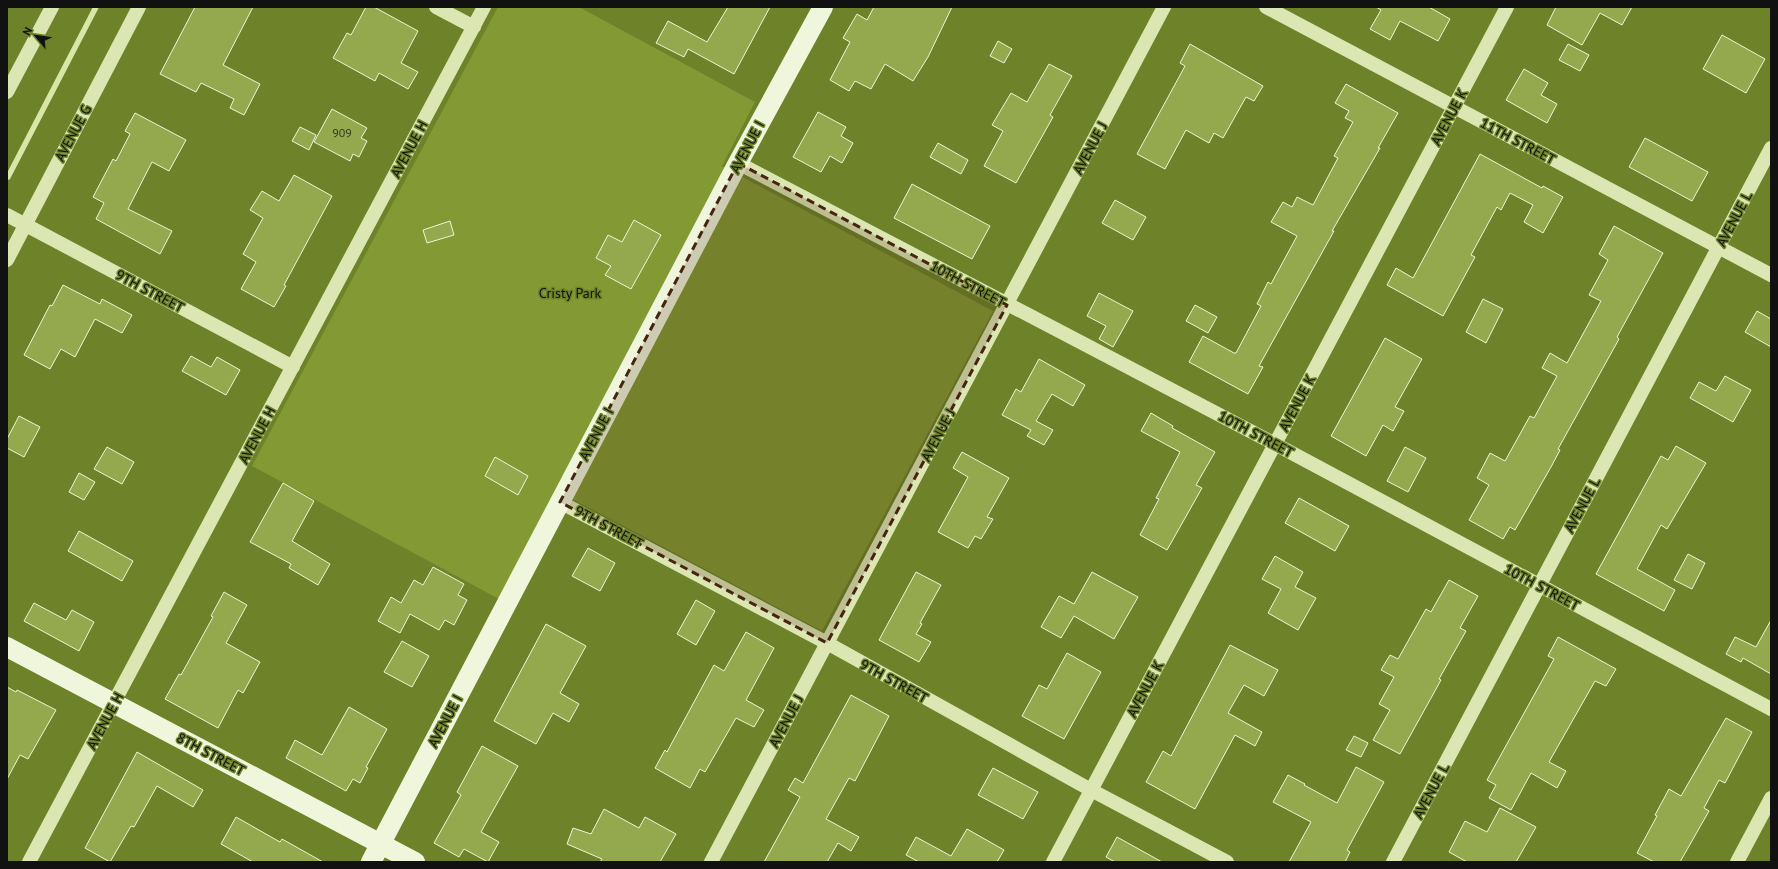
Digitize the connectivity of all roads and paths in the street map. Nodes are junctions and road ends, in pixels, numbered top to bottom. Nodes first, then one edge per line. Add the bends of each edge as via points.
1 (52, 7) edge
2 (139, 7) edge
3 (436, 7) edge
4 (484, 7) edge
5 (823, 7) edge
6 (1164, 7) edge
7 (1266, 7) edge
8 (1507, 7) edge
9 (474, 27) junction
10 (7, 92) edge
11 (1454, 107) junction
12 (1771, 148) edge
13 (738, 163) junction
14 (7, 215) edge
15 (25, 225) junction
16 (1719, 248) junction
17 (7, 260) edge
18 (1771, 275) edge
19 (1007, 305) junction
20 (293, 367) junction
21 (1275, 444) junction
22 (560, 502) junction
23 (1540, 585) junction
24 (827, 643) junction
25 (7, 647) edge
26 (115, 703) junction
27 (1771, 710) edge
28 (1091, 790) junction
29 (1771, 798) edge
30 (381, 844) junction
31 (29, 862) edge
32 (371, 862) edge
33 (415, 862) edge
34 (711, 862) edge
35 (1053, 862) edge
36 (1227, 862) edge
37 (1393, 862) edge
38 (1737, 862) edge

1 - 10 street
2 - 15 street, AVENUE G
3 - 9 street
4 - 9 street, AVENUE H
5 - 13 street, AVENUE I
6 - 19 street, AVENUE J
7 - 11 street, 11TH STREET
8 - 11 street, AVENUE K
9 - 20 street, AVENUE H
11 - 16 street, 11TH STREET
11 - 21 street, AVENUE K
12 - 16 street, AVENUE L
13 - 19 street, 10TH STREET
13 - 22 street, AVENUE I
14 - 15 street, 9TH STREET
15 - 17 street, AVENUE G
15 - 20 street, 9TH STREET
16 - 18 street, 11TH STREET
16 - 23 street, AVENUE L
19 - 21 street, 10TH STREET
19 - 24 street, AVENUE J
20 - 26 street, AVENUE H
21 - 23 street, 10TH STREET
21 - 28 street, AVENUE K
22 - 24 street, 9TH STREET
22 - 30 street, AVENUE I
23 - 27 street, 10TH STREET
23 - 37 street, AVENUE L
24 - 28 street, 9TH STREET
24 - 34 street, AVENUE J
25 - 26 street, 8TH STREET
26 - 30 street, 8TH STREET
26 - 31 street, AVENUE H
28 - 35 street, AVENUE K
28 - 36 street, 9TH STREET
29 - 38 street
30 - 32 street, AVENUE I
30 - 33 street, 8TH STREET

